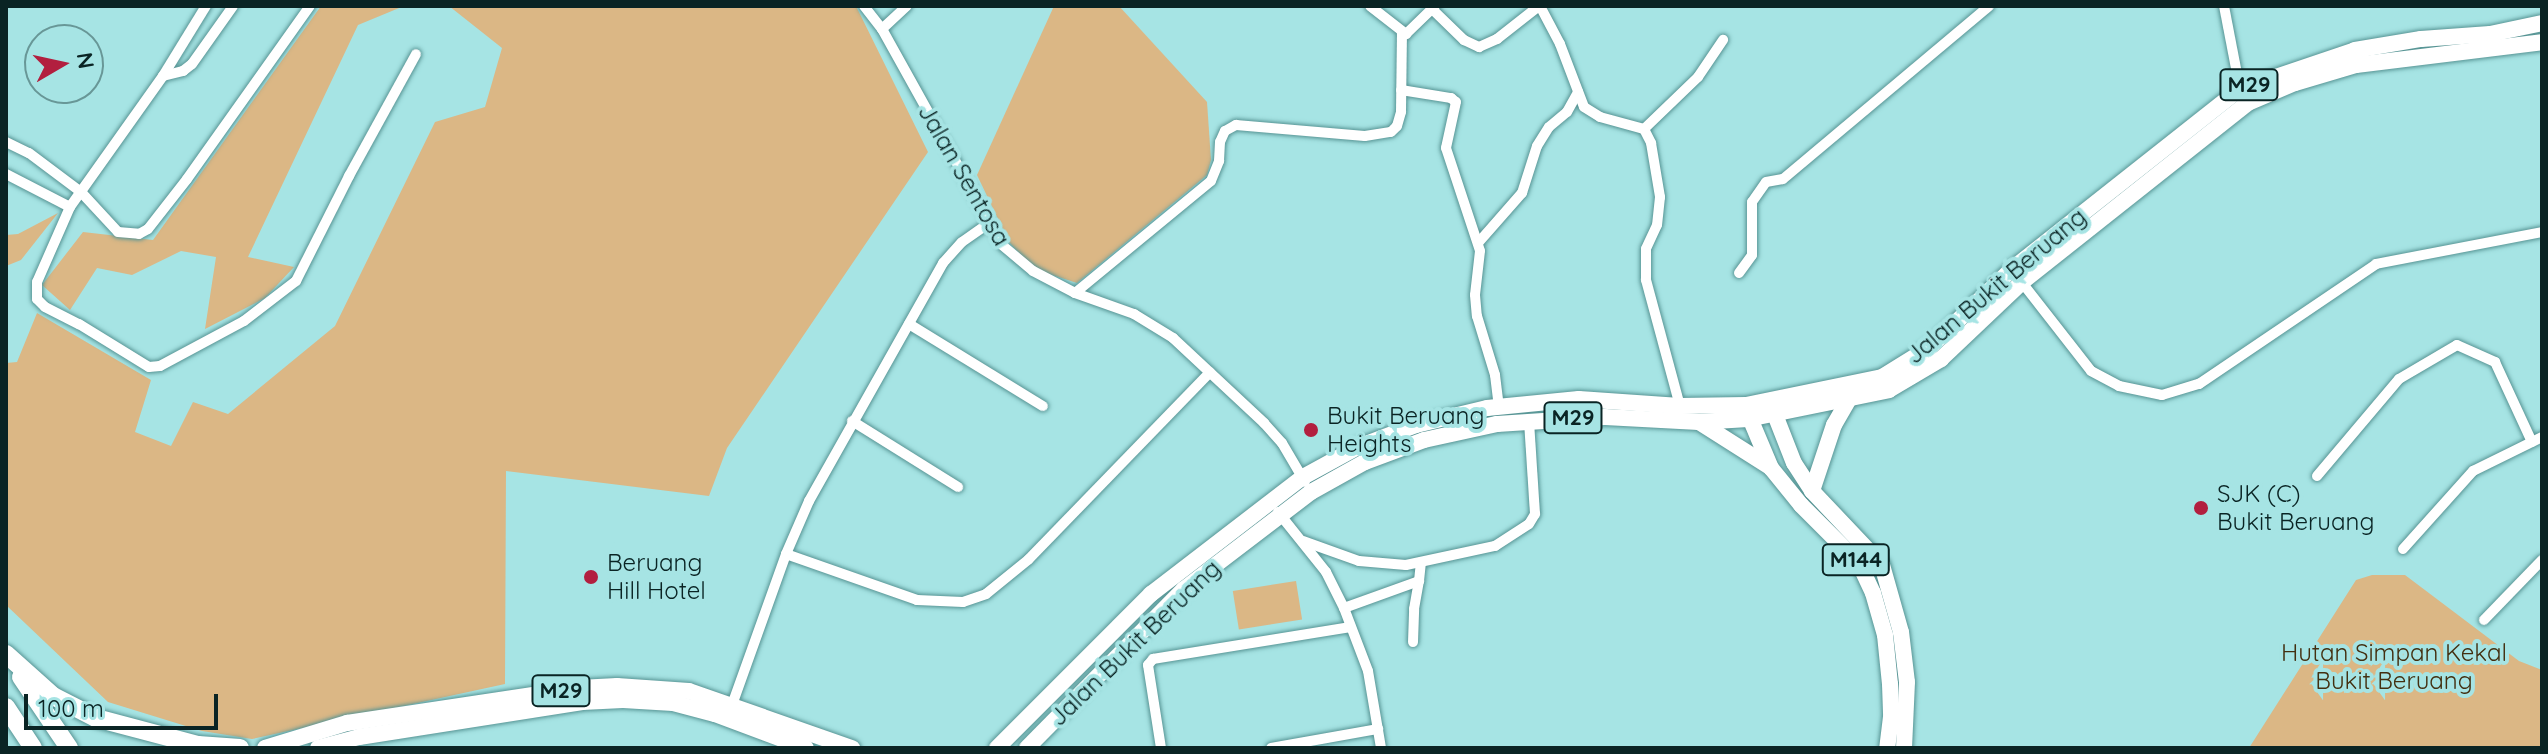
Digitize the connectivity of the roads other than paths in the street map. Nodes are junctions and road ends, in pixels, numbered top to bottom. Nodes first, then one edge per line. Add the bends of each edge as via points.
1 (206, 6) edge
2 (233, 6) edge
3 (310, 6) edge
4 (864, 6) edge
5 (907, 6) edge
6 (1370, 6) edge
7 (1540, 6) edge
8 (1989, 6) edge
9 (2224, 6) edge
10 (1434, 7) edge
11 (2542, 23) edge
12 (882, 29) junction
13 (1402, 33) junction
14 (1723, 40) dead end
15 (2542, 42) edge
16 (416, 54) dead end
17 (163, 76) junction
18 (2240, 89) junction
19 (1401, 90) junction
20 (1578, 92) junction
21 (1644, 129) junction
22 (6, 142) edge
23 (6, 174) edge
24 (81, 192) junction
25 (70, 207) junction
26 (988, 224) junction
27 (2542, 232) edge
28 (1478, 243) junction
29 (2012, 269) junction
30 (1739, 273) dead end
31 (2022, 282) junction
32 (1075, 293) junction
33 (909, 324) junction
34 (1210, 372) junction
35 (1848, 401) junction
36 (1043, 406) dead end
37 (1680, 406) junction
38 (1499, 407) junction
39 (1772, 409) junction
40 (1747, 412) junction
41 (1529, 420) junction
42 (852, 421) junction
43 (1699, 422) junction
44 (2537, 440) edge
45 (1771, 468) junction
46 (2317, 476) dead end
47 (1307, 485) junction
48 (958, 487) dead end
49 (1812, 491) junction
50 (1275, 508) junction
51 (1303, 541) junction
52 (2403, 549) dead end
53 (786, 554) junction
54 (1421, 563) junction
55 (2541, 563) edge
56 (1419, 581) junction
57 (1344, 608) junction
58 (2484, 620) dead end
59 (1350, 627) junction
60 (1413, 642) dead end
61 (6, 654) edge
62 (732, 705) junction
63 (6, 707) edge
64 (1378, 729) junction
65 (33, 748) edge
66 (69, 748) edge
67 (240, 748) edge
68 (265, 748) edge
69 (318, 748) edge
70 (806, 748) edge
71 (852, 748) edge
72 (997, 748) edge
73 (1027, 748) edge
74 (1161, 748) edge
75 (1275, 748) edge
76 (1381, 748) edge
77 (1887, 748) edge
78 (1904, 748) edge

1 - 17 street
2 - 17 street via 192,64
3 - 24 street via 148,229 133,235 118,232
4 - 12 street, Jalan Sentosa
5 - 12 street
6 - 13 street
7 - 10 street via 1479,47 1464,40
7 - 20 street
8 - 30 street via 1783,179 1766,182 1752,202 1752,255
9 - 18 street
10 - 13 street via 1409,33
11 - 18 main road, Jalan Bukit Beruang / M29 via 2355,50
12 - 26 street, Jalan Sentosa
13 - 19 street
14 - 21 street via 1698,77
15 - 31 main road, Jalan Bukit Beruang / M29 via 2356,65 2248,103
16 - 25 street via 296,281 244,321 160,366 139,363 37,299 37,282
17 - 24 street
18 - 29 main road, Jalan Bukit Beruang / M29
19 - 28 street via 1456,102 1446,148
19 - 32 street via 1397,126 1383,136 1236,125 1225,131 1211,181
20 - 21 street via 1584,107 1600,117
20 - 28 street via 1537,146 1522,193
21 - 37 street via 1660,197 1657,225 1646,249 1646,280
22 - 24 street
23 - 25 street
24 - 25 street
26 - 32 street, Jalan Sentosa via 1015,259
26 - 33 street via 952,251
27 - 31 street via 2376,264 2199,384 2162,395 2119,386 2091,371
28 - 38 street via 1477,316
29 - 31 street
29 - 39 main road, Jalan Bukit Beruang / M29 via 1908,364 1882,377
31 - 35 main road, Jalan Bukit Beruang / M29 via 1917,376
32 - 34 street, Jalan Sentosa via 1153,323
33 - 36 street
33 - 42 street
34 - 47 street, Jalan Sentosa via 1264,423
34 - 53 street via 1029,559 986,594 963,602 917,600
35 - 39 main road, Jalan Bukit Beruang / M29
35 - 49 main road via 1834,425
37 - 38 main road, Jalan Bukit Beruang / M29 via 1579,399
37 - 40 main road, Jalan Bukit Beruang / M29
38 - 47 main road, Jalan Bukit Beruang / M29 via 1416,425 1358,447
39 - 40 main road, Jalan Bukit Beruang / M29
39 - 49 main road, M144
40 - 43 main road, Jalan Bukit Beruang / M29
40 - 45 main road, M144
41 - 43 main road, Jalan Bukit Beruang / M29
41 - 47 main road, Jalan Bukit Beruang / M29 via 1424,440
41 - 54 street via 1533,520 1495,546
42 - 48 street
42 - 53 street
43 - 45 main road
44 - 46 street via 2495,362 2457,345 2399,379
44 - 52 street via 2473,471
45 - 77 main road, M144 via 1859,563 1873,593 1885,635 1890,684
47 - 50 main road, Jalan Bukit Beruang / M29
49 - 78 main road, M144 via 1882,565 1901,632 1907,682
50 - 51 street
50 - 72 main road, Jalan Bukit Beruang / M29 via 1151,594
50 - 73 main road, Jalan Bukit Beruang / M29 via 1184,589
51 - 54 street via 1359,561
51 - 57 street
53 - 62 street
54 - 56 street
55 - 58 street
56 - 57 street
56 - 60 street
57 - 59 street
59 - 64 street via 1368,671
59 - 74 street via 1153,659 1148,665
61 - 66 highway
61 - 67 highway via 53,696 96,718 185,742
62 - 68 main road, M29 via 653,686 579,688 347,723
62 - 71 main road, M29
63 - 65 highway
64 - 75 street
64 - 76 street
69 - 70 main road, M29 via 374,734 623,700 673,703 715,714

